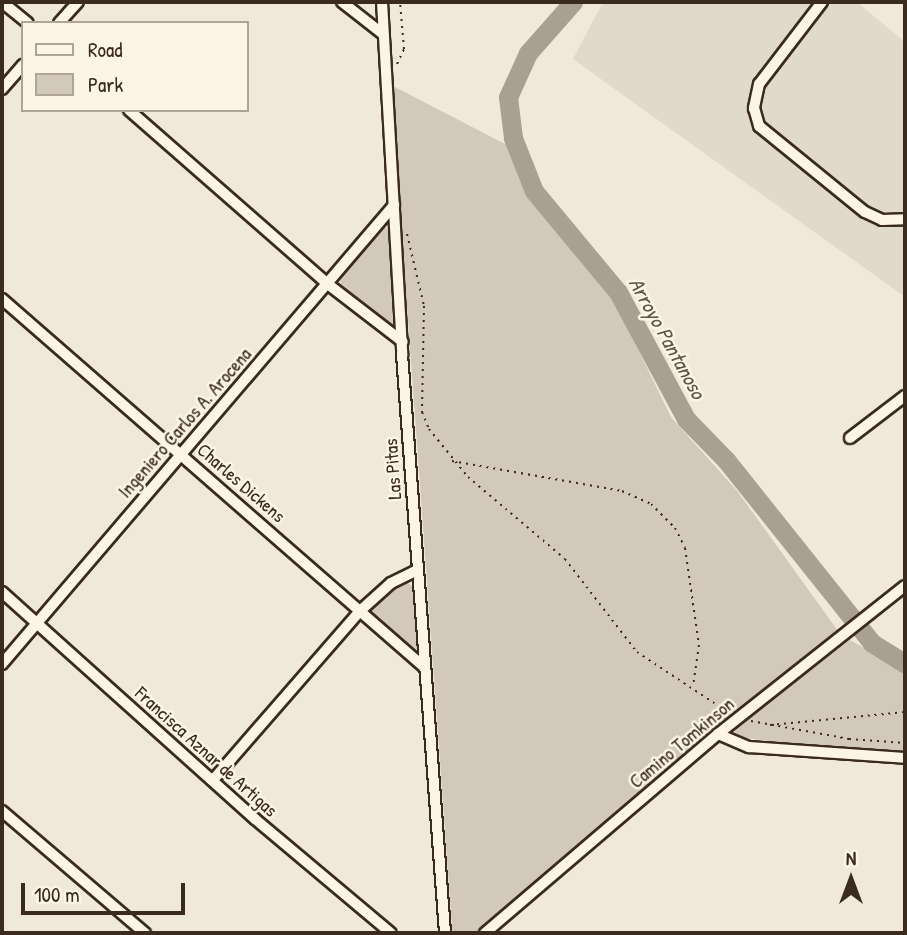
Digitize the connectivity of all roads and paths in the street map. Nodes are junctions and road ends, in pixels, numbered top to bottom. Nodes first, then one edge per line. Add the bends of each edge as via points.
1 (2, 2) edge
2 (78, 2) edge
3 (342, 2) edge
4 (382, 2) edge
5 (400, 2) edge
6 (822, 2) edge
7 (26, 21) edge
8 (61, 21) edge
9 (383, 34) junction
10 (21, 67) edge
11 (395, 70) dead end
12 (2, 89) edge
13 (132, 112) edge
14 (394, 205) junction
15 (905, 219) edge
16 (404, 224) dead end
17 (329, 285) junction
18 (2, 299) edge
19 (402, 342) junction
20 (905, 396) edge
21 (850, 438) dead end
22 (180, 453) junction
23 (451, 460) junction
24 (418, 570) junction
25 (905, 586) edge
26 (2, 592) edge
27 (361, 610) junction
28 (37, 622) junction
29 (2, 664) edge
30 (424, 667) junction
31 (693, 686) junction
32 (905, 712) edge
33 (740, 717) junction
34 (765, 725) junction
35 (718, 734) junction
36 (905, 743) edge
37 (905, 758) edge
38 (214, 780) junction
39 (2, 811) edge
40 (145, 933) edge
41 (391, 933) edge
42 (445, 933) edge
43 (485, 933) edge

1 - 7 street
2 - 8 street
3 - 9 street
4 - 9 street, Las Pitas
5 - 11 path via 404,49
6 - 15 street via 760,84 754,108 759,126 865,212 882,220
9 - 14 street, Las Pitas
10 - 12 street
13 - 17 street
14 - 17 street, Ingeniero Carlos A. Arocena
14 - 19 street, Las Pitas
16 - 23 path via 424,306 422,412
17 - 19 street
17 - 22 street, Ingeniero Carlos A. Arocena
18 - 22 street, Charles Dickens
19 - 24 street, Las Pitas
20 - 21 street
22 - 27 street, Charles Dickens
22 - 28 street, Ingeniero Carlos A. Arocena
23 - 31 path via 565,559 630,645
23 - 31 path via 622,491 651,504 675,528 685,548 699,645
24 - 27 street via 391,583
24 - 30 street, Las Pitas
25 - 33 street, Camino Tomkinson
26 - 28 street, Francisca Aznar de Artigas
27 - 30 street, Charles Dickens
27 - 38 street
28 - 29 street, Ingeniero Carlos A. Arocena
28 - 38 street, Francisca Aznar de Artigas
30 - 42 street, Las Pitas
31 - 33 path
32 - 34 path
33 - 34 path
33 - 35 street, Camino Tomkinson
34 - 36 path via 877,743
35 - 37 street via 749,747
35 - 43 street, Camino Tomkinson
38 - 41 street, Francisca Aznar de Artigas
39 - 40 street

